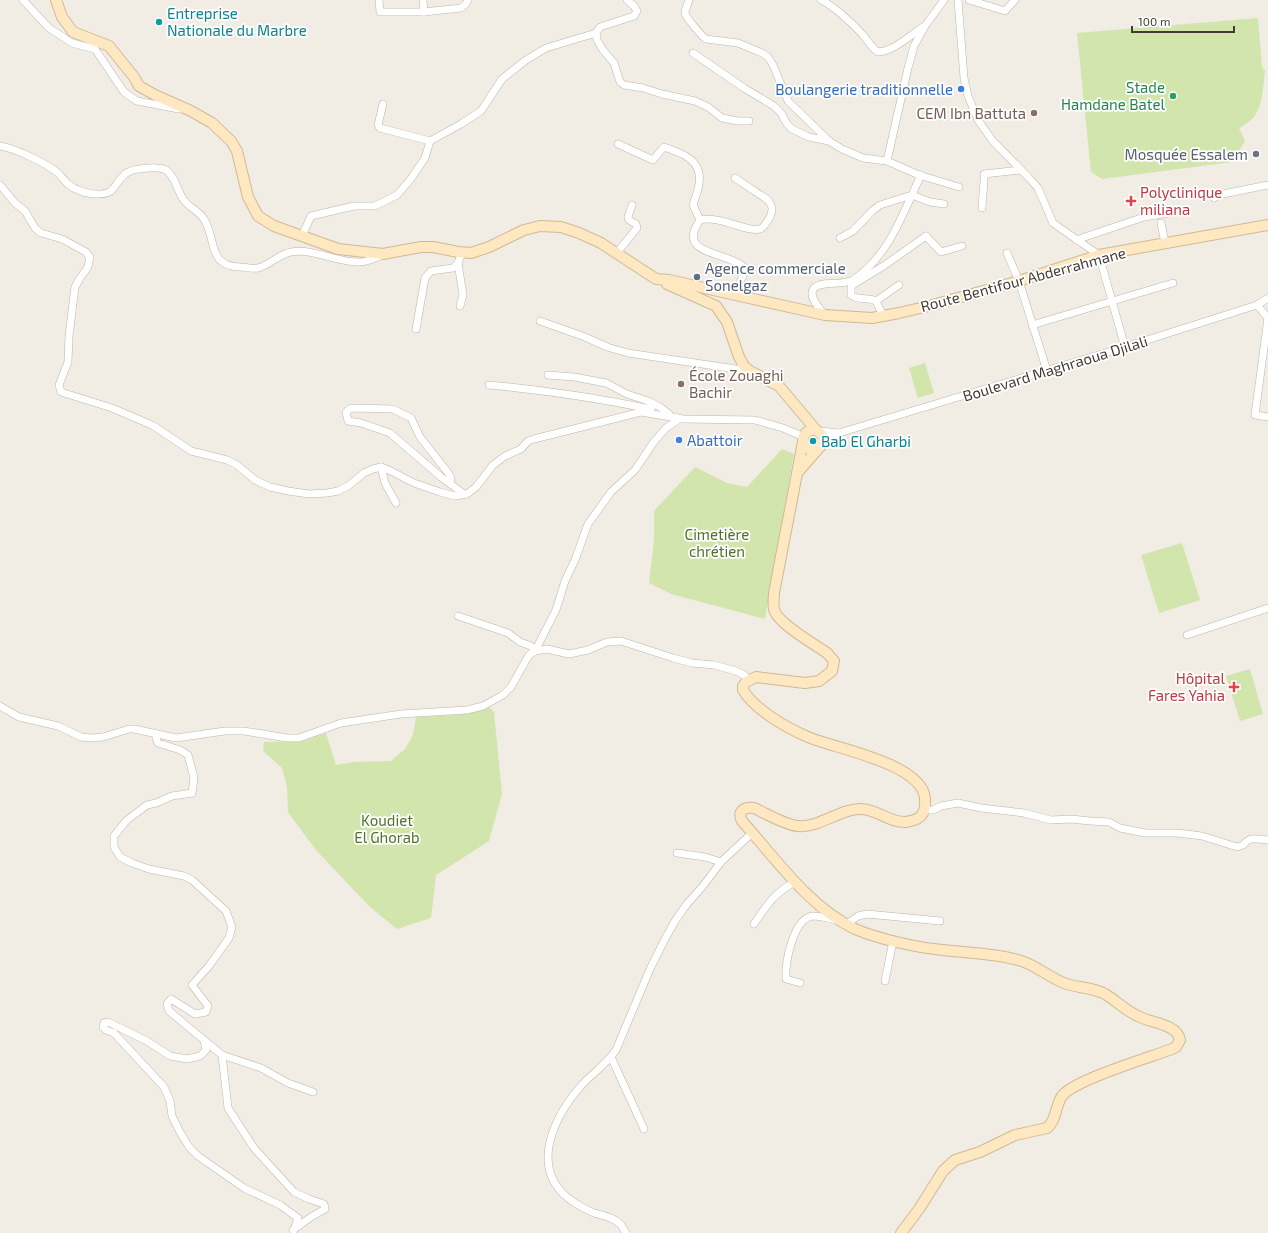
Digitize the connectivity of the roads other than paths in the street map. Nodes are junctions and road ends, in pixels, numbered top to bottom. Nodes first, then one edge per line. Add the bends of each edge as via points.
1 (23, 0) edge
2 (56, 0) edge
3 (379, 0) edge
4 (423, 0) edge
5 (468, 0) edge
6 (627, 0) edge
7 (689, 0) edge
8 (821, 0) edge
9 (944, 0) edge
10 (958, 0) edge
11 (969, 0) edge
12 (1015, 0) edge
13 (424, 12) junction
14 (925, 26) junction
15 (596, 33) junction
16 (693, 53) dead end
17 (383, 104) dead end
18 (191, 111) junction
19 (749, 121) dead end
20 (430, 141) junction
21 (830, 142) junction
22 (618, 144) dead end
23 (0, 146) edge
24 (887, 161) junction
25 (1021, 170) junction
26 (921, 175) junction
27 (735, 178) dead end
28 (0, 184) edge
29 (1268, 186) edge
30 (959, 187) dead end
31 (912, 195) junction
32 (1214, 198) dead end
33 (944, 204) dead end
34 (632, 205) dead end
35 (982, 208) dead end
36 (1174, 212) dead end
37 (700, 220) junction
38 (1161, 223) dead end
39 (1268, 225) edge
40 (302, 236) junction
41 (840, 238) dead end
42 (1076, 240) junction
43 (1165, 243) junction
44 (962, 246) dead end
45 (462, 252) junction
46 (390, 253) junction
47 (1007, 253) dead end
48 (616, 254) junction
49 (1099, 255) junction
50 (458, 263) junction
51 (656, 279) junction
52 (1019, 281) junction
53 (1172, 283) dead end
54 (899, 285) dead end
55 (733, 295) junction
56 (1268, 298) edge
57 (876, 301) junction
58 (1111, 302) junction
59 (1257, 305) junction
60 (460, 306) dead end
61 (825, 315) junction
62 (883, 316) junction
63 (1268, 318) edge
64 (540, 322) dead end
65 (1032, 325) junction
66 (416, 329) dead end
67 (1267, 336) edge
68 (1124, 347) junction
69 (750, 371) junction
70 (1047, 371) junction
71 (548, 375) dead end
72 (1264, 377) edge
73 (489, 385) dead end
74 (794, 403) junction
75 (669, 414) junction
76 (1268, 417) edge
77 (678, 419) junction
78 (817, 431) junction
79 (839, 433) junction
80 (804, 438) junction
81 (820, 446) junction
82 (381, 467) junction
83 (798, 472) junction
84 (450, 483) junction
85 (464, 494) junction
86 (396, 503) dead end
87 (1268, 608) edge
88 (458, 616) dead end
89 (1187, 635) dead end
90 (535, 651) junction
91 (748, 680) junction
92 (0, 706) edge
93 (157, 734) junction
94 (925, 810) junction
95 (752, 832) junction
96 (1268, 840) edge
97 (677, 853) dead end
98 (721, 862) junction
99 (796, 882) junction
100 (940, 921) dead end
101 (844, 922) junction
102 (754, 924) dead end
103 (893, 941) junction
104 (885, 980) dead end
105 (800, 983) dead end
106 (204, 1040) junction
107 (222, 1055) junction
108 (612, 1057) junction
109 (313, 1092) dead end
110 (644, 1129) dead end
111 (292, 1231) edge
112 (626, 1233) edge
113 (901, 1233) edge

1 - 18 street via 49,28 72,43 94,49 124,92 137,101
2 - 18 main road via 62,17 73,32 109,46 139,86
3 - 13 street via 380,12
4 - 13 street
5 - 13 street via 461,8
6 - 15 street via 637,11 634,16 600,27
7 - 21 street via 686,18 702,36 706,39 738,43 768,57 788,101
8 - 14 street via 838,12 878,52 892,48
9 - 14 street
10 - 25 street via 964,78 968,96 978,120 992,140
11 - 12 street via 1004,11
14 - 24 street via 914,46
15 - 19 street via 597,40 614,63 620,82 624,85 695,102 708,107 722,118
15 - 20 street via 546,48 526,60 502,79 481,110
16 - 21 street via 771,103 792,129 809,137
17 - 20 street via 378,120 380,128
18 - 40 main road via 212,123 231,141 237,151 248,198 258,216 274,226
20 - 40 street via 425,158 397,195 375,206 354,206 311,216
21 - 24 street via 863,158
22 - 37 street via 653,160 664,147 690,158 699,174 693,205
23 - 46 street via 34,159 58,173 77,191 89,194 105,194 112,191 125,174 132,170 157,167 166,170 173,178 183,200 202,215 215,254 220,261 230,267 259,268 291,252 321,254 352,262 362,262
24 - 26 street
25 - 35 street via 984,174
25 - 42 street via 1038,188 1053,223
26 - 30 street
26 - 31 street
27 - 37 street via 768,200 773,210 766,224 760,229 753,230 712,219
28 - 82 street via 15,203 25,210 35,228 86,252 90,257 88,266 75,287 68,362 59,385 60,392 112,408 152,425 191,451 228,460 255,480 282,490 327,494 338,491 364,473
29 - 32 street via 1218,195
31 - 33 street
31 - 41 street via 880,205 853,231
31 - 61 street via 892,238 864,271 852,280 814,288 813,297
34 - 48 street via 628,217 637,228
36 - 42 street via 1144,217
37 - 55 street via 694,232 695,244 702,250 734,260 744,267 745,272
38 - 43 street
39 - 43 main road, Route Bentifour Abderrahmane
40 - 46 main road via 338,249
42 - 49 street
43 - 49 main road, Route Bentifour Abderrahmane
44 - 57 street via 941,252 926,236 851,287 851,295 856,298
45 - 46 main road via 421,247
45 - 48 main road via 471,253 524,230 549,226 578,233 601,243
45 - 50 street
47 - 52 street
48 - 51 main road
49 - 52 main road, Route Bentifour Abderrahmane
49 - 58 street
50 - 60 street via 463,295
50 - 66 street via 453,268 431,271 425,278
51 - 55 main road, Route Bentifour Abderrahmane
51 - 69 main road via 716,306 727,322 739,357
52 - 62 main road, Route Bentifour Abderrahmane
52 - 65 street
53 - 58 street
54 - 57 street
55 - 61 main road, Route Bentifour Abderrahmane
56 - 59 street, Boulevard Maghraoua Djilali
57 - 62 street
58 - 65 street
58 - 68 street
59 - 63 street
59 - 68 street, Boulevard Maghraoua Djilali
61 - 62 main road, Route Bentifour Abderrahmane via 872,318
63 - 67 street
64 - 69 street via 628,353
65 - 70 street
67 - 72 street
68 - 70 street, Boulevard Maghraoua Djilali
69 - 74 main road via 779,386
70 - 79 street, Boulevard Maghraoua Djilali
71 - 75 street via 606,383 648,401
72 - 76 street via 1255,415
73 - 75 street via 600,399
74 - 78 main road
74 - 80 main road
75 - 77 street
77 - 80 street via 755,420 783,428
77 - 85 street via 642,412 534,438 521,449 493,465 476,487
77 - 90 street via 653,443 635,470 611,492 588,524 556,610
78 - 79 street
78 - 80 main road via 808,431
78 - 81 main road via 823,437
79 - 81 street
80 - 81 main road via 808,448 814,450
80 - 83 main road
81 - 83 main road
82 - 85 street via 440,492 456,496
82 - 86 street via 385,483
83 - 91 main road via 774,593 774,610 787,626 827,653 832,658 834,666 832,671 819,681 805,683 756,677
84 - 84 street via 390,433 348,421 346,412 351,408 393,409 411,418 420,437 449,474
84 - 85 street
87 - 89 street
88 - 90 street via 508,633
90 - 91 street via 547,649 569,654 607,642 622,641 673,658 736,671
90 - 93 street via 529,656 512,687 503,695 483,706 467,710 401,714 342,723 299,738 244,731 176,738
91 - 94 main road via 743,686 745,694 776,721 810,738 900,769 913,778 924,793
92 - 93 street via 19,717 58,726 81,737 104,737 129,729
93 - 106 street via 158,743 188,755 194,778 192,793 172,796 147,805 128,820 114,836 114,847 120,857 132,863 192,880 226,911 232,927 229,938 192,985 208,1006 206,1012 195,1014 171,999 167,1004 169,1010
94 - 95 main road via 915,820 905,822 861,809 798,826 754,808 745,808 740,818
94 - 96 street via 958,802 1051,820 1109,822 1120,828 1145,833 1202,836 1237,847 1243,846 1251,839
95 - 98 street
95 - 99 main road
97 - 98 street
98 - 108 street via 687,904 665,939
99 - 101 main road via 823,908
99 - 102 street via 774,896
100 - 101 street via 867,914
101 - 103 main road
101 - 105 street via 813,916 801,924 793,937 786,973 786,978
103 - 104 street
103 - 113 main road via 1019,960 1065,983 1105,994 1138,1017 1171,1029 1177,1033 1180,1040 1172,1049 1071,1089 1062,1096 1054,1119 1047,1128 1015,1135 980,1152 955,1160 943,1171
106 - 107 street
106 - 111 street via 206,1050 200,1056 187,1059 170,1056 147,1041 108,1022 104,1023 103,1027 114,1033 164,1087 170,1101 172,1116 189,1147 244,1188 280,1205 298,1218
107 - 109 street via 261,1068 288,1083
107 - 111 street via 228,1108 254,1148 294,1192 324,1204 325,1209
108 - 110 street
108 - 112 street via 580,1086 557,1119 548,1153 554,1184 565,1196 592,1212 620,1223

